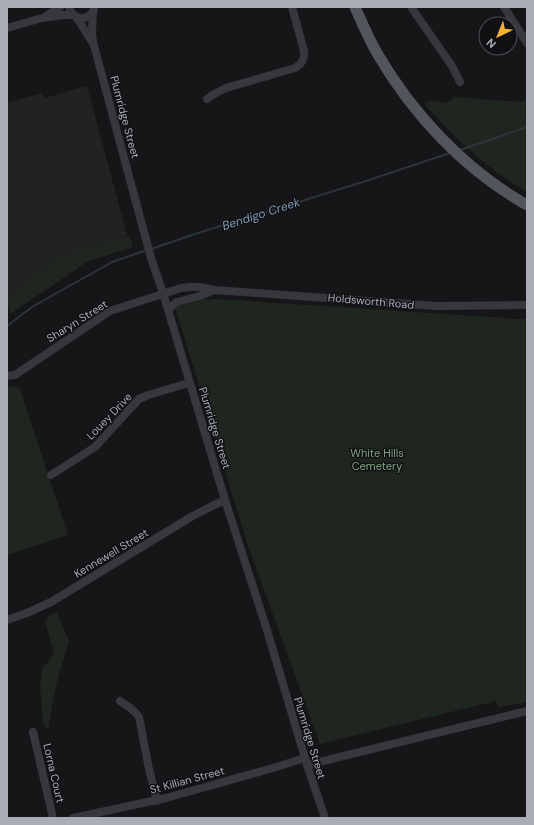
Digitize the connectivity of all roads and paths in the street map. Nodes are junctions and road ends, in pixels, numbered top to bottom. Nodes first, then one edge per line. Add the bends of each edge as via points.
1 (60, 7) edge
2 (69, 7) edge
3 (292, 7) edge
4 (355, 7) edge
5 (411, 7) edge
6 (504, 7) edge
7 (95, 9) edge
8 (74, 16) junction
9 (42, 18) junction
10 (7, 28) edge
11 (93, 42) junction
12 (527, 42) edge
13 (460, 82) dead end
14 (207, 99) dead end
15 (527, 206) edge
16 (215, 290) junction
17 (163, 293) junction
18 (527, 306) edge
19 (168, 309) junction
20 (7, 376) edge
21 (189, 383) junction
22 (51, 475) dead end
23 (225, 500) junction
24 (7, 620) edge
25 (120, 701) dead end
26 (527, 711) edge
27 (33, 732) dead end
28 (306, 761) junction
29 (157, 800) junction
30 (108, 814) edge
31 (53, 818) edge
32 (73, 818) edge
33 (325, 818) edge

1 - 9 street
2 - 8 street, Plumridge Street
3 - 14 street via 305,55 303,62 295,68 226,88
4 - 15 main road via 390,74 430,126 476,170
5 - 13 street via 452,66
6 - 12 street
7 - 8 street via 85,18
7 - 11 street, Plumridge Street
8 - 9 street
8 - 11 street, Plumridge Street
9 - 10 street
11 - 17 street, Plumridge Street via 151,258
16 - 17 street, Holdsworth Road via 190,287
16 - 18 street, Holdsworth Road via 436,306
16 - 19 street, Holdsworth Road via 177,302
17 - 19 street, Plumridge Street
17 - 20 street, Sharyn Street via 107,313 15,375
19 - 21 street, Plumridge Street
21 - 22 street, Louey Drive via 139,400 95,447
21 - 23 street, Plumridge Street
23 - 24 street, Kennewell Street via 191,517 58,598
23 - 28 street, Plumridge Street
25 - 29 street via 139,717
26 - 28 street, St Killian Street
27 - 31 street, Lorna Court
28 - 29 street, St Killian Street
28 - 33 street, Plumridge Street
29 - 30 street, St Killian Street
30 - 32 street, St Killian Street

